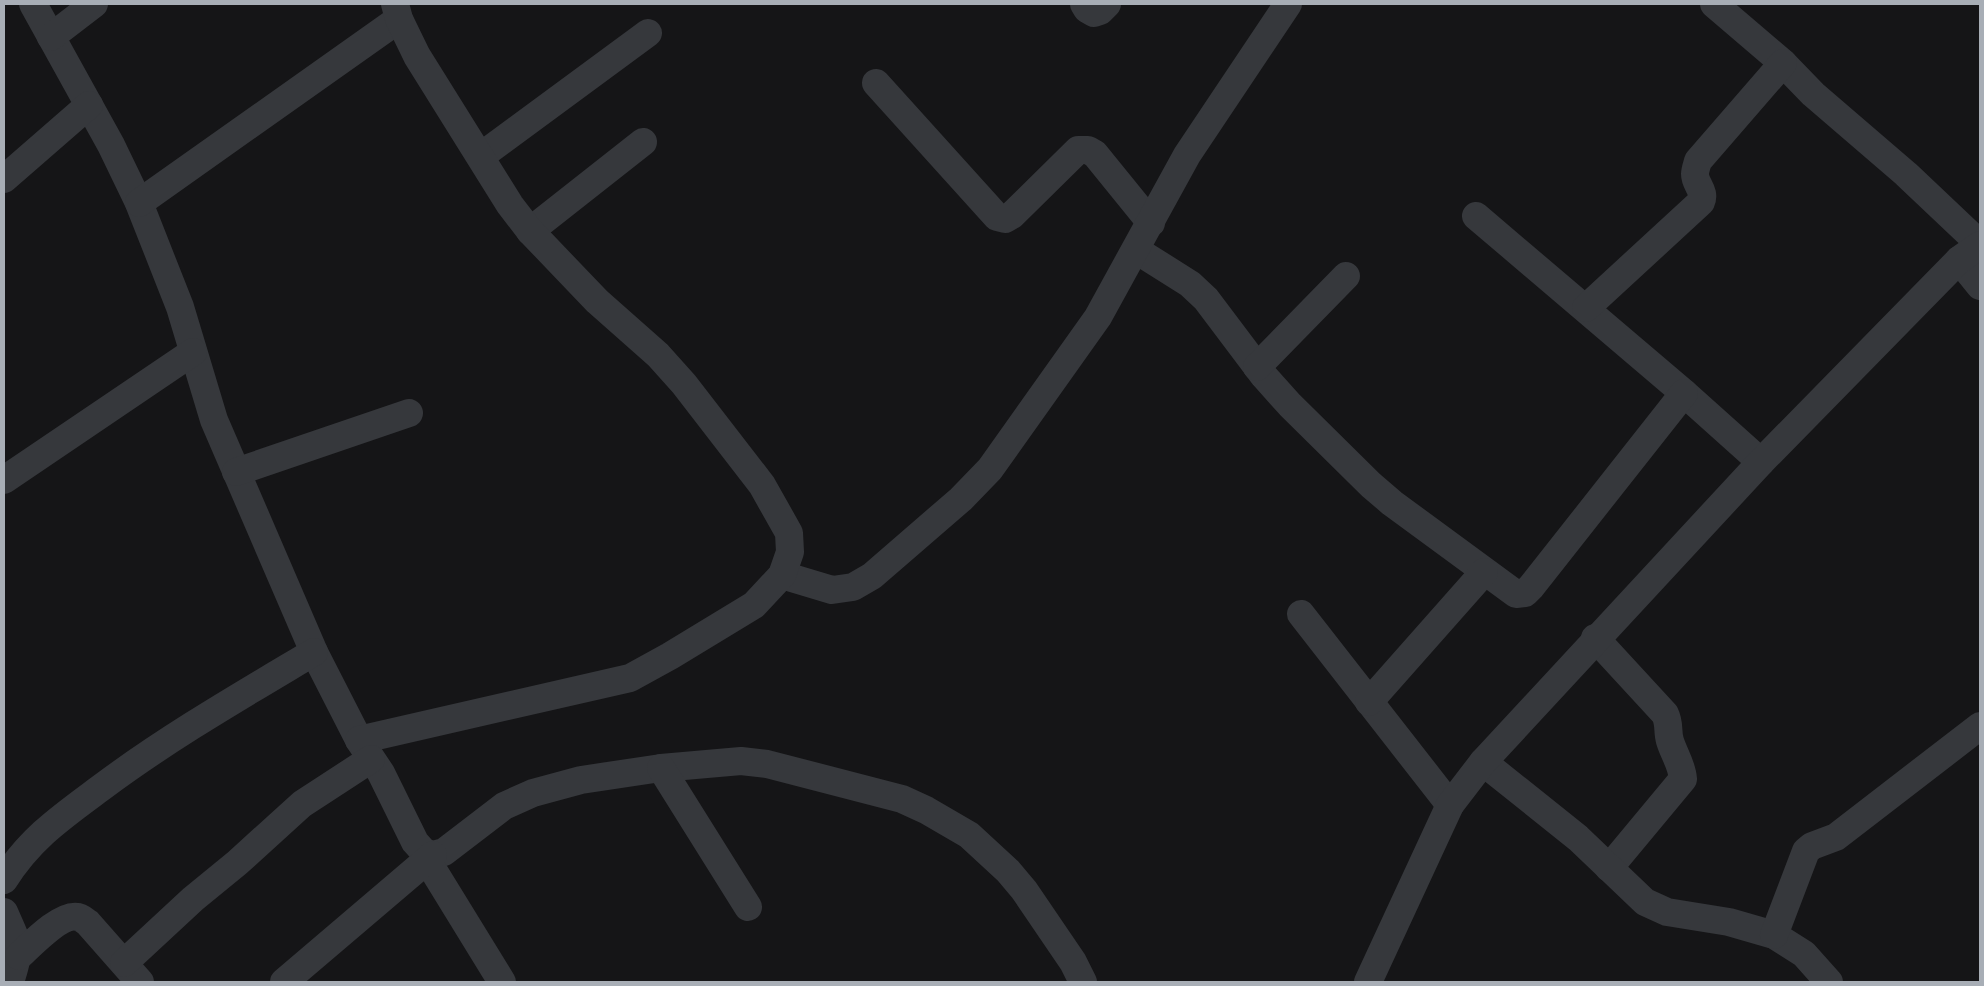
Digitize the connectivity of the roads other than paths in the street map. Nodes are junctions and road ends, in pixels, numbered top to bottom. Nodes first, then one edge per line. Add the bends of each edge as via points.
1 (33, 4) edge
2 (94, 4) edge
3 (1084, 4) edge
4 (1107, 4) edge
5 (1288, 4) edge
6 (1714, 4) edge
7 (397, 11) edge
8 (648, 33) dead end
9 (51, 36) junction
10 (1783, 63) junction
11 (876, 83) dead end
12 (90, 105) junction
13 (643, 142) dead end
14 (481, 156) junction
15 (4, 179) edge
16 (139, 203) junction
17 (1476, 216) dead end
18 (1151, 223) junction
19 (530, 231) junction
20 (1136, 250) junction
21 (1973, 250) edge
22 (1346, 276) dead end
23 (1980, 286) edge
24 (1586, 308) junction
25 (193, 352) junction
26 (1257, 367) junction
27 (1684, 393) junction
28 (409, 413) dead end
29 (1761, 462) junction
30 (236, 472) junction
31 (4, 480) edge
32 (1484, 572) junction
33 (782, 575) junction
34 (1301, 614) dead end
35 (1596, 638) junction
36 (314, 652) junction
37 (1369, 702) junction
38 (1980, 726) edge
39 (365, 749) junction
40 (1483, 762) junction
41 (662, 768) junction
42 (1450, 805) junction
43 (430, 858) junction
44 (1609, 868) junction
45 (4, 880) edge
46 (748, 907) dead end
47 (4, 912) edge
48 (1774, 935) junction
49 (19, 956) junction
50 (132, 973) edge
51 (10, 982) edge
52 (284, 982) edge
53 (502, 982) edge
54 (1083, 982) edge
55 (1368, 982) edge
56 (1829, 982) edge

1 - 9 street
2 - 9 street
3 - 4 street via 1094,13
5 - 18 street via 1187,155
6 - 10 street
7 - 14 street via 417,56
7 - 16 street
8 - 14 street
9 - 12 street
10 - 21 street via 1813,94 1906,174
10 - 24 street via 1698,161 1695,174 1702,191 1701,202
11 - 18 street via 997,217 1005,219 1012,215 1078,150 1088,150 1095,154
12 - 15 street
12 - 16 street
13 - 19 street
14 - 19 street via 510,205
16 - 25 street via 180,307
17 - 24 street
18 - 20 street
19 - 33 street via 597,301 658,355 762,485 788,533 790,552
20 - 26 street via 1190,284 1206,299
20 - 33 street via 1098,317 990,469 961,499 872,576 853,586 832,590
21 - 23 street
21 - 29 street
22 - 26 street
24 - 27 street
25 - 30 street via 214,420
25 - 31 street
26 - 32 street via 1290,405 1371,485
27 - 29 street
27 - 32 street via 1525,593 1511,592
28 - 30 street
29 - 35 street
30 - 36 street
32 - 37 street
33 - 39 street via 754,605 630,678
34 - 37 street
35 - 40 street
35 - 44 street via 1665,714 1670,743 1684,779
36 - 39 street
36 - 45 street via 185,729 46,828 16,860
37 - 42 street
38 - 48 street via 1836,837 1806,851
39 - 43 street via 381,773 415,842
39 - 50 street via 193,899
40 - 42 street
40 - 44 street via 1578,838
41 - 43 street via 581,780 533,793 504,806 444,852
41 - 46 street
41 - 54 street via 741,761 767,764 902,799 926,810 969,835 1008,871 1062,946
42 - 55 street
43 - 52 street
43 - 53 street
44 - 48 street via 1645,902 1667,912 1729,922
47 - 49 street via 16,939
48 - 56 street via 1804,954
49 - 50 street via 59,921 78,917 88,923
49 - 51 street

